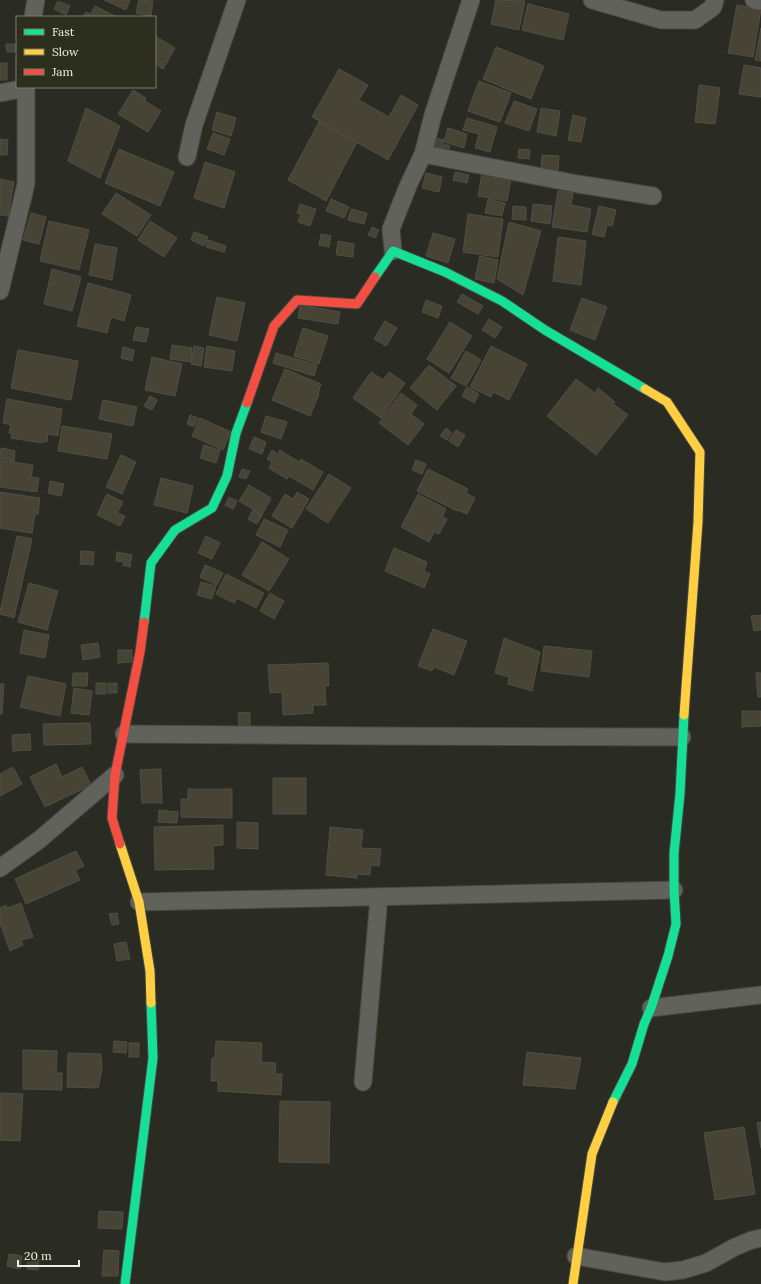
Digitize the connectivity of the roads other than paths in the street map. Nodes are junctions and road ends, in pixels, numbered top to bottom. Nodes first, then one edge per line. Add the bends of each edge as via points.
1 (36, 0) edge
2 (237, 0) edge
3 (471, 0) edge
4 (592, 0) edge
5 (715, 0) edge
6 (754, 0) edge
7 (761, 1) edge
8 (33, 16) edge
9 (22, 88) edge
10 (26, 88) edge
11 (0, 93) edge
12 (423, 154) junction
13 (187, 157) dead end
14 (653, 196) dead end
15 (393, 251) junction
16 (0, 291) edge
17 (124, 734) junction
18 (682, 737) junction
19 (115, 774) junction
20 (0, 868) edge
21 (674, 890) junction
22 (379, 897) junction
23 (139, 902) junction
24 (761, 995) edge
25 (651, 1008) junction
26 (363, 1082) dead end
27 (761, 1238) edge
28 (576, 1256) junction
29 (125, 1284) edge
30 (572, 1284) edge

1 - 8 street
2 - 13 street via 194,124
3 - 12 street via 433,115
4 - 5 street via 661,20 695,20 713,7
6 - 7 street
9 - 11 street
10 - 16 street via 26,184
12 - 14 street
12 - 15 street via 391,229
15 - 17 street via 357,304 297,300 274,326 236,433 227,476 212,508 175,530 151,563 140,652
15 - 18 street via 446,272 502,301 544,330 667,402 700,452 698,522
17 - 18 street
17 - 19 street
18 - 21 street
19 - 20 street via 39,840
19 - 23 street via 112,818
21 - 22 street
21 - 25 street via 676,924
22 - 23 street
22 - 26 street
23 - 29 street via 150,971 153,1058
24 - 25 street
25 - 28 street via 632,1064 612,1104 592,1154
27 - 28 street via 735,1247 706,1263 665,1272
28 - 30 street

